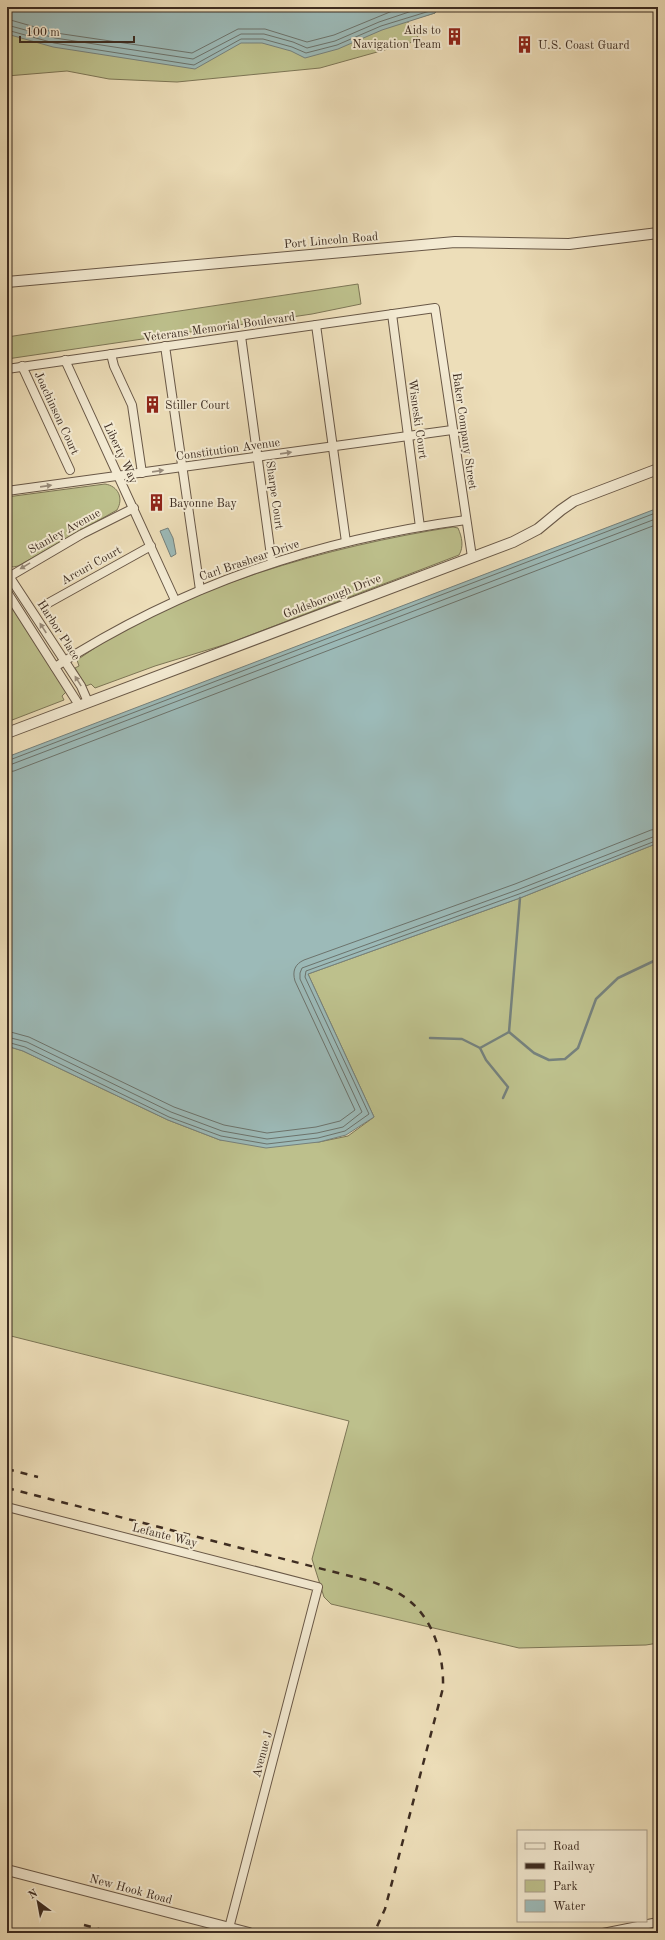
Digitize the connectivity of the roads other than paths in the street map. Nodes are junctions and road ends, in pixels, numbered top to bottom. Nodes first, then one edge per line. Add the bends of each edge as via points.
1 (658, 233) edge
2 (7, 282) edge
3 (435, 308) joint
4 (392, 314) junction
5 (316, 325) junction
6 (241, 336) junction
7 (165, 346) junction
8 (111, 354) junction
9 (65, 360) junction
10 (22, 366) junction
11 (7, 369) edge
12 (452, 430) junction
13 (408, 436) junction
14 (332, 446) junction
15 (258, 457) junction
16 (182, 467) junction
17 (658, 469) edge
18 (70, 470) dead end
19 (142, 473) junction
20 (119, 476) junction
21 (7, 491) edge
22 (134, 508) junction
23 (466, 520) junction
24 (420, 526) junction
25 (346, 542) junction
26 (151, 546) junction
27 (472, 558) junction
28 (272, 563) junction
29 (8, 576) edge
30 (200, 590) junction
31 (7, 592) edge
32 (175, 600) junction
33 (43, 606) dead end
34 (65, 661) junction
35 (55, 667) junction
36 (84, 704) junction
37 (7, 733) edge
38 (7, 1507) edge
39 (318, 1587) joint
40 (7, 1870) edge
41 (658, 1922) edge
42 (229, 1928) junction
43 (249, 1933) edge
44 (603, 1933) edge

1 - 2 street, Port Lincoln Road via 569,244 455,242
3 - 4 street, Veterans Memorial Boulevard
3 - 12 street, Baker Company Street
4 - 5 street, Veterans Memorial Boulevard
4 - 13 street, Wisneski Court
5 - 6 street, Veterans Memorial Boulevard
5 - 14 street
6 - 7 street, Veterans Memorial Boulevard
6 - 15 street, Sharpe Court
7 - 8 street, Veterans Memorial Boulevard
7 - 16 street
8 - 9 street, Veterans Memorial Boulevard
8 - 19 street via 132,404
9 - 10 street, Veterans Memorial Boulevard
9 - 20 street, Liberty Way
10 - 11 street, Veterans Memorial Boulevard
10 - 18 street, Joachinson Court
12 - 13 street, Constitution Avenue
12 - 23 street, Baker Company Street
13 - 14 street, Constitution Avenue
13 - 24 street, Wisneski Court
15 -> 14 street, Constitution Avenue
14 - 25 street
15 - 16 street, Constitution Avenue
15 - 28 street, Sharpe Court
19 -> 16 street, Constitution Avenue
16 - 30 street
17 - 27 street, Goldsborough Drive via 574,501 526,536
19 - 20 street, Constitution Avenue
21 -> 20 street, Constitution Avenue
20 - 22 street, Liberty Way
22 - 26 street, Liberty Way
22 -> 29 street, Stanley Avenue
23 - 24 street, Carl Brashear Drive
23 - 27 street, Baker Company Street
24 - 25 street, Carl Brashear Drive
25 - 28 street, Carl Brashear Drive
26 - 32 street, Liberty Way
26 - 33 street, Arcuri Court
27 - 36 street, Goldsborough Drive
28 - 30 street, Carl Brashear Drive
34 -> 29 street, Harbor Place
30 - 32 street, Carl Brashear Drive
31 - 35 street, Harbor Place
32 - 34 street, Carl Brashear Drive via 127,624
34 - 35 street, Carl Brashear Drive
36 -> 34 street, Harbor Place via 81,686
35 - 36 street, Harbor Place
36 - 37 street, Goldsborough Drive
38 - 39 street, Lefante Way
39 - 42 street, Avenue J
40 - 42 street, New Hook Road
41 - 44 street
42 - 43 street, New Hook Road

